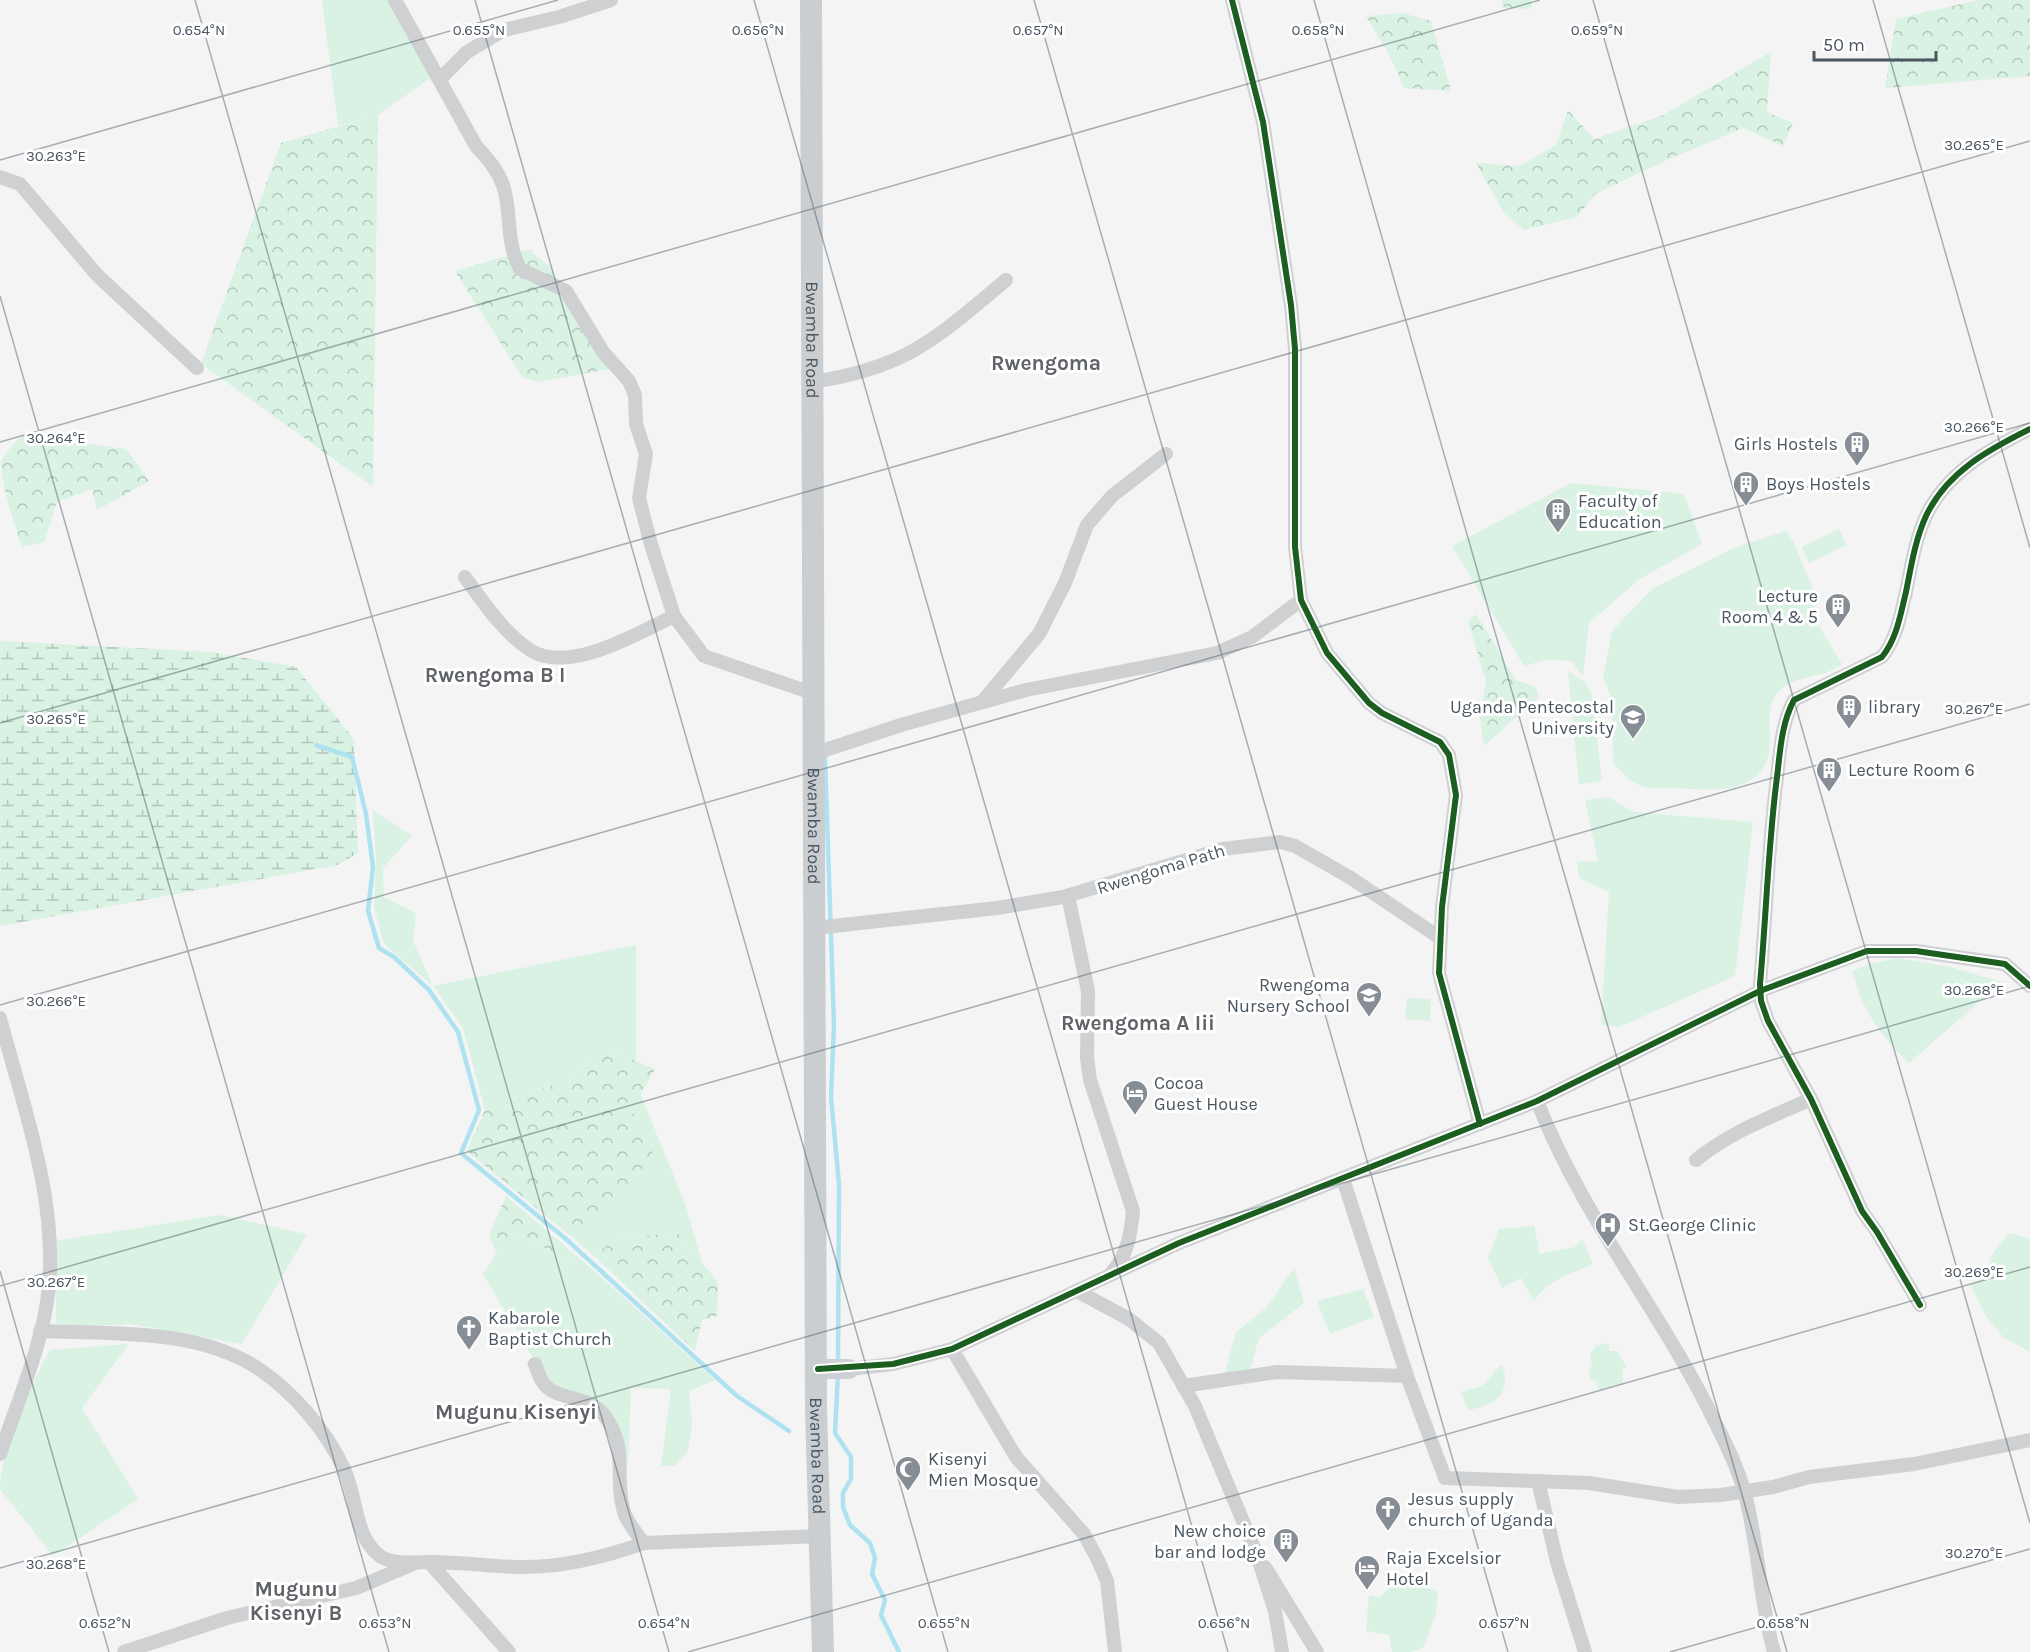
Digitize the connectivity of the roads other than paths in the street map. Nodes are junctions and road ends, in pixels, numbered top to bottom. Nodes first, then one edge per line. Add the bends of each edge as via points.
1 (395, 0) edge
2 (611, 0) edge
3 (811, 0) edge
4 (1233, 0) edge
5 (440, 80) junction
6 (0, 177) edge
7 (1006, 280) dead end
8 (197, 368) dead end
9 (812, 382) junction
10 (2030, 429) edge
11 (1166, 454) dead end
12 (465, 577) dead end
13 (1301, 600) junction
14 (674, 616) junction
15 (815, 694) junction
16 (982, 702) junction
17 (813, 754) junction
18 (1068, 896) junction
19 (815, 928) junction
20 (1440, 938) junction
21 (2030, 986) edge
22 (1760, 991) junction
23 (0, 1018) edge
24 (1810, 1099) junction
25 (1538, 1101) junction
26 (1480, 1124) junction
27 (1696, 1160) dead end
28 (1343, 1179) junction
29 (1111, 1274) junction
30 (1077, 1290) junction
31 (1920, 1305) dead end
32 (40, 1331) junction
33 (952, 1349) junction
34 (535, 1364) dead end
35 (818, 1369) junction
36 (849, 1369) joint
37 (1407, 1376) junction
38 (1183, 1386) junction
39 (2030, 1440) edge
40 (0, 1454) edge
41 (1538, 1482) junction
42 (1744, 1490) junction
43 (820, 1536) junction
44 (644, 1543) junction
45 (1257, 1555) junction
46 (423, 1562) junction
47 (124, 1652) edge
48 (509, 1652) edge
49 (823, 1652) edge
50 (1115, 1652) edge
51 (1282, 1652) edge
52 (1317, 1652) edge
53 (1585, 1652) edge
54 (1774, 1652) edge

1 - 5 street
2 - 5 street via 504,30 467,52
3 - 9 main road, Bwamba Road
4 - 13 street via 1261,112 1292,305 1294,547
5 - 14 street via 503,186 507,223 520,269 566,291 603,352 629,381 646,454 639,498
6 - 8 street via 20,184 97,275
7 - 9 street via 913,353 863,373
9 - 15 main road, Bwamba Road
10 - 22 street via 1972,461 1935,500 1920,532 1897,629 1882,657 1794,700 1787,713 1773,803
11 - 16 street via 1112,496 1087,525 1065,583 1039,634
12 - 14 street via 507,629 531,651 554,659 610,647
13 - 16 street via 1252,636 1217,653
13 - 20 street via 1327,653 1370,703 1440,742 1449,755 1456,795
14 - 15 street via 704,656
15 - 17 main road, Bwamba Road
16 - 17 street
17 - 19 main road, Bwamba Road
18 - 19 street, Rwengoma Path
18 - 20 street, Rwengoma Path via 1223,849 1288,843 1351,878
18 - 29 street via 1088,991 1090,1080 1133,1211 1123,1256
19 - 35 main road, Bwamba Road
20 - 26 street via 1441,987
21 - 22 street via 2005,964 1895,950 1867,951
22 - 24 street via 1768,1021
22 - 25 street
23 - 32 street via 41,1174 48,1218 49,1288
24 - 27 street via 1714,1145
24 - 31 street via 1862,1211
25 - 26 street
25 - 42 street via 1552,1138 1597,1225 1694,1382
26 - 28 street
28 - 29 street
28 - 37 street
29 - 30 street
30 - 33 street
30 - 38 street via 1129,1319 1159,1343
32 - 40 street
32 - 46 street via 136,1335 187,1342 230,1354 257,1368 292,1396 333,1449 345,1470 370,1547 394,1562
33 - 36 street via 893,1364
33 - 50 street via 1016,1457 1084,1534 1098,1560 1107,1581
34 - 44 street via 542,1382 552,1390 580,1398 603,1413 621,1451 624,1512
35 - 36 street
35 - 43 main road, Bwamba Road
37 - 38 street via 1277,1372
37 - 41 street via 1445,1478
38 - 45 street
39 - 42 street via 1914,1464 1847,1471
41 - 42 street via 1589,1483 1678,1497
41 - 53 street via 1557,1562
42 - 54 street
43 - 44 street
43 - 49 main road, Bwamba Road
44 - 46 street via 563,1564 518,1567
45 - 51 street via 1275,1611
45 - 52 street
46 - 47 street via 356,1588 227,1618
46 - 48 street

